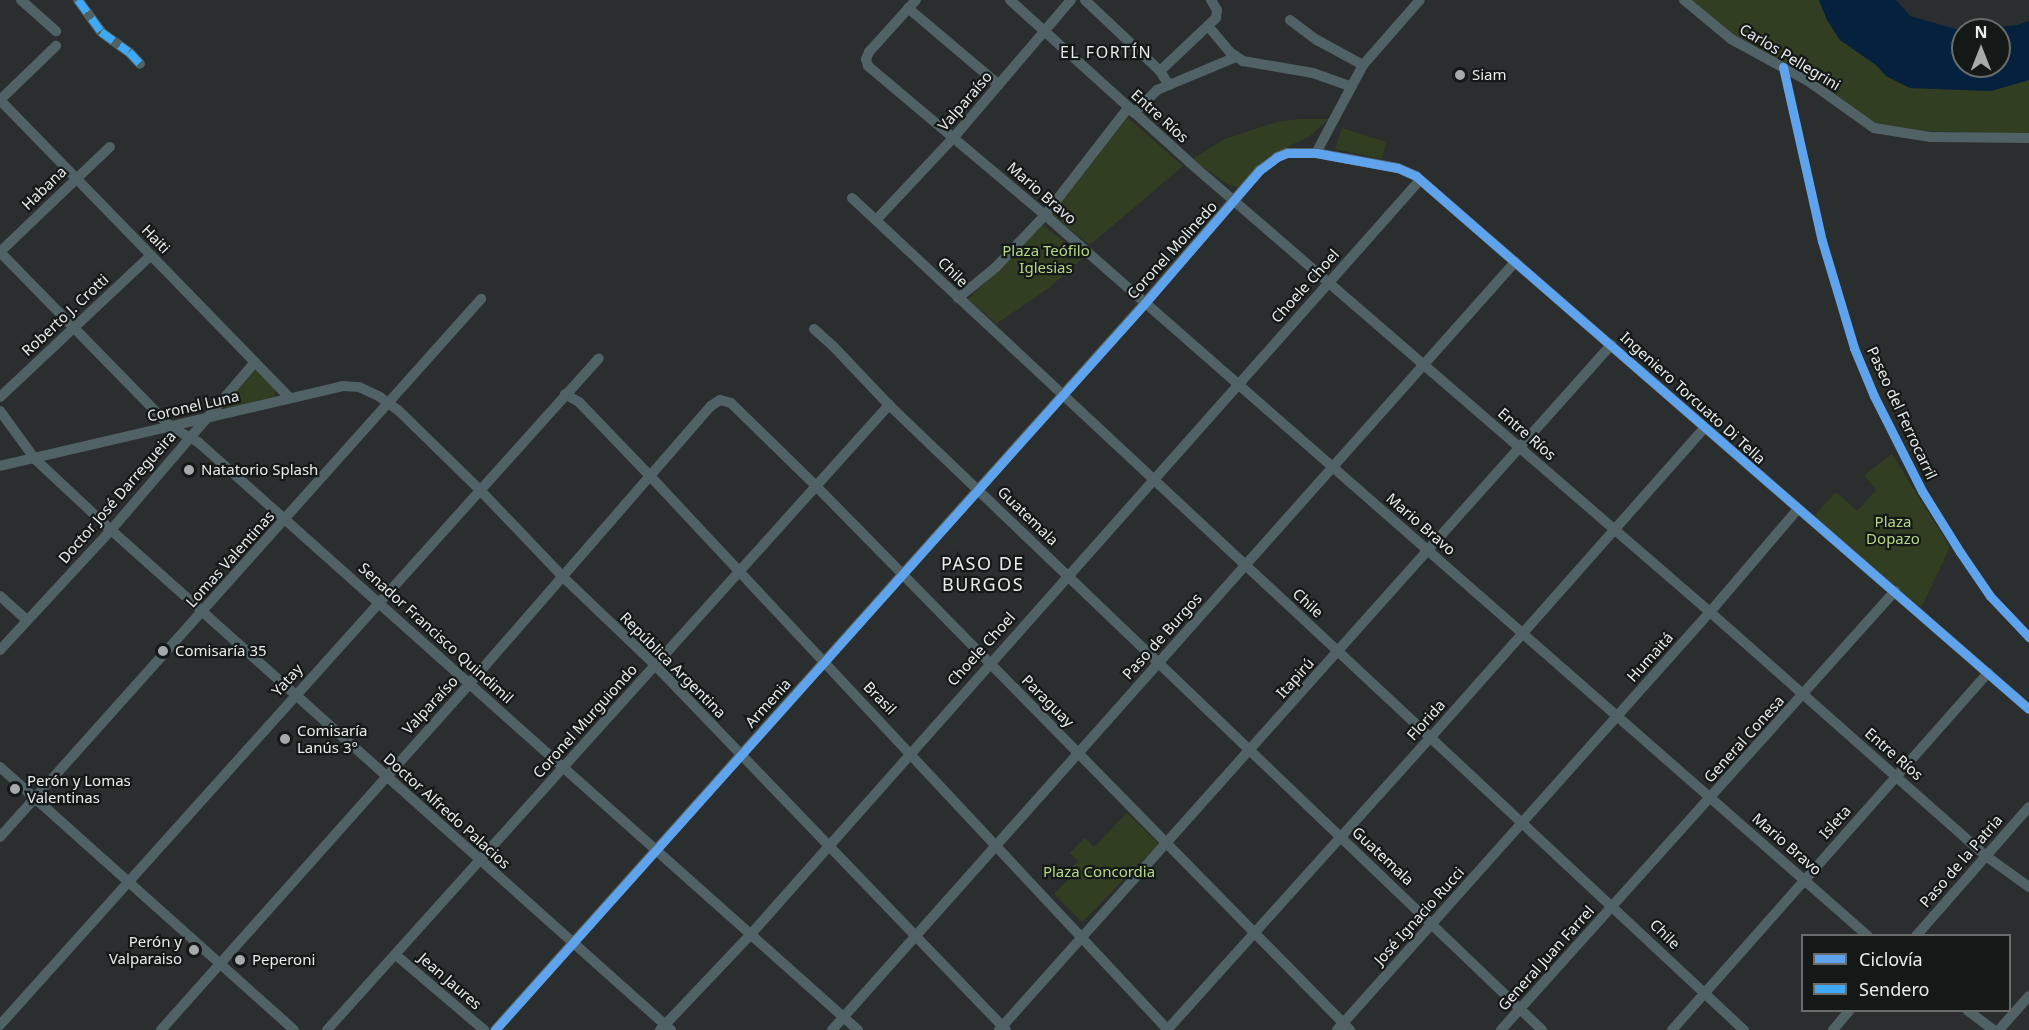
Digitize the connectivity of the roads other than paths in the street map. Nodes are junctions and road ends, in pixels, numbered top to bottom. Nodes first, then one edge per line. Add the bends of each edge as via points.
1 (21, 0) edge
2 (78, 0) edge
3 (1010, 0) edge
4 (1071, 0) edge
5 (1085, 0) edge
6 (1420, 0) edge
7 (1684, 0) edge
8 (1212, 1) edge
9 (912, 4) edge
10 (1290, 20) dead end
11 (1208, 26) junction
12 (56, 31) dead end
13 (1045, 33) junction
14 (56, 46) dead end
15 (1236, 57) junction
16 (140, 64) dead end
17 (1363, 65) junction
18 (1160, 71) junction
19 (999, 85) junction
20 (1169, 85) junction
21 (1352, 87) junction
22 (0, 100) edge
23 (1131, 110) junction
24 (954, 137) junction
25 (2029, 138) edge
26 (110, 147) dead end
27 (1316, 153) junction
28 (76, 178) junction
29 (1420, 180) junction
30 (852, 198) dead end
31 (1235, 201) junction
32 (1045, 215) junction
33 (877, 219) junction
34 (0, 252) edge
35 (151, 255) junction
36 (1515, 262) junction
37 (1330, 281) junction
38 (957, 298) junction
39 (481, 299) dead end
40 (1145, 303) junction
41 (73, 329) junction
42 (814, 330) dead end
43 (1611, 345) junction
44 (598, 358) dead end
45 (255, 362) junction
46 (1425, 365) junction
47 (1238, 385) junction
48 (565, 394) junction
49 (1063, 394) junction
50 (0, 397) edge
51 (290, 398) junction
52 (720, 400) joint
53 (390, 403) junction
54 (889, 405) junction
55 (0, 411) edge
56 (205, 418) junction
57 (171, 427) junction
58 (1704, 428) junction
59 (190, 437) junction
60 (1521, 448) junction
61 (35, 459) junction
62 (0, 466) edge
63 (1333, 467) junction
64 (651, 477) junction
65 (1154, 480) junction
66 (815, 485) junction
67 (479, 489) junction
68 (978, 489) junction
69 (1797, 510) junction
70 (285, 520) junction
71 (111, 530) junction
72 (1614, 530) junction
73 (1427, 549) junction
74 (1244, 566) junction
75 (738, 570) junction
76 (902, 575) junction
77 (1067, 575) junction
78 (562, 576) junction
79 (1895, 591) junction
80 (0, 596) edge
81 (378, 601) junction
82 (202, 611) junction
83 (1710, 612) junction
84 (27, 620) junction
85 (1522, 635) junction
86 (0, 650) edge
87 (1338, 652) junction
88 (825, 662) junction
89 (1158, 662) junction
90 (989, 663) junction
91 (655, 665) junction
92 (1988, 673) junction
93 (470, 683) junction
94 (295, 693) junction
95 (1804, 695) junction
96 (2029, 709) edge
97 (1618, 716) junction
98 (1431, 737) junction
99 (1250, 751) junction
100 (910, 752) junction
101 (1079, 752) junction
102 (741, 756) junction
103 (563, 766) junction
104 (0, 767) edge
105 (385, 775) junction
106 (1897, 776) junction
107 (36, 798) junction
108 (1711, 798) junction
109 (2029, 807) edge
110 (1524, 822) junction
111 (0, 837) edge
112 (1340, 837) junction
113 (1167, 843) junction
114 (996, 845) junction
115 (828, 846) junction
116 (656, 850) junction
117 (1986, 856) junction
118 (481, 861) junction
119 (1805, 879) junction
120 (128, 881) junction
121 (2029, 886) edge
122 (1614, 906) junction
123 (1432, 924) junction
124 (1253, 933) junction
125 (751, 934) junction
126 (1867, 934) edge
127 (1918, 934) edge
128 (917, 936) junction
129 (1082, 937) junction
130 (571, 943) junction
131 (396, 955) junction
132 (220, 964) junction
133 (1705, 993) junction
134 (2029, 996) edge
135 (1520, 1009) junction
136 (1849, 1012) edge
137 (1968, 1012) edge
138 (844, 1017) junction
139 (0, 1024) edge
140 (665, 1028) edge
141 (1343, 1028) edge
142 (1002, 1029) edge
143 (161, 1030) edge
144 (294, 1030) edge
145 (327, 1030) edge
146 (484, 1030) edge
147 (495, 1030) edge
148 (832, 1030) edge
149 (858, 1030) edge
150 (1168, 1030) edge
151 (1501, 1030) edge
152 (1542, 1030) edge
153 (1672, 1030) edge
154 (1744, 1030) edge
155 (1833, 1030) edge
156 (1994, 1030) edge
157 (1999, 1030) edge

1 - 12 street
2 - 16 street via 101,32
3 - 13 street, Entre Ríos
4 - 13 street, Valparaíso
5 - 18 street
6 - 17 street
7 - 25 street, Carlos Pellegrini via 1731,39 1808,81 1874,128 1930,137
8 - 11 street via 1218,14
9 - 19 street
9 - 24 street, Mario Bravo via 869,52 868,66
10 - 17 street
11 - 15 street
11 - 18 street
13 - 19 street, Valparaíso
13 - 23 street, Entre Ríos
14 - 22 street
15 - 20 street
15 - 21 street via 1251,64 1313,72
17 - 21 street
18 - 20 street
19 - 24 street, Valparaíso
20 - 23 street
21 - 27 street
22 - 28 street, Haiti
23 - 31 street, Entre Ríos
23 - 32 street
24 - 32 street, Mario Bravo
24 - 33 street, Valparaíso
26 - 28 street, Habana
27 - 29 street, Ingeniero Torcuato Di Tella via 1404,169
27 - 31 street, Coronel Molinedo via 1277,157 1260,170
28 - 34 street, Habana
28 - 35 street, Haiti
29 - 36 street, Ingeniero Torcuato Di Tella
29 - 37 street, Choele Choel
30 - 33 street, Chile
31 - 37 street, Entre Ríos
31 - 40 street, Coronel Molinedo
32 - 38 street via 996,267
32 - 40 street, Mario Bravo
33 - 38 street, Chile
34 - 41 street, Senador Francisco Quindimil
35 - 41 street, Roberto J. Crotti
35 - 45 street, Haiti
36 - 43 street, Ingeniero Torcuato Di Tella
36 - 46 street, Paso de Burgos
37 - 46 street, Entre Ríos
37 - 47 street, Choele Choel
38 - 49 street, Chile
39 - 53 street, Lomas Valentinas
40 - 47 street, Mario Bravo
40 - 49 street, Coronel Molinedo
41 - 50 street, Roberto J. Crotti
41 - 57 street, Senador Francisco Quindimil
42 - 54 street, Guatemala
43 - 58 street, Ingeniero Torcuato Di Tella
43 - 60 street, Itapirú
44 - 48 street, Yatay
45 - 51 street, Haiti
45 - 56 street, Doctor José Darregueira
46 - 60 street, Entre Ríos
46 - 63 street, Paso de Burgos
47 - 63 street, Mario Bravo
47 - 65 street, Choele Choel
48 - 64 street, Brasil via 579,402
48 - 67 street, Yatay
49 - 65 street, Chile
49 - 68 street, Armenia
51 - 53 street, Coronel Luna via 350,385
51 - 56 street, Coronel Luna
52 - 64 street, Valparaíso
52 - 66 street, Paraguay via 731,403
53 - 67 street, República Argentina
53 - 70 street, Lomas Valentinas
54 - 66 street, Coronel Murguiondo
54 - 68 street, Guatemala
55 - 61 street, Doctor Alfredo Palacios
56 - 57 street, Coronel Luna
56 - 59 street, Doctor José Darregueira
57 - 59 street, Senador Francisco Quindimil
57 - 61 street, Coronel Luna
58 - 69 street, Ingeniero Torcuato Di Tella
58 - 72 street, Florida
59 - 70 street, Senador Francisco Quindimil
59 - 71 street, Doctor José Darregueira
60 - 72 street, Entre Ríos
60 - 73 street, Itapirú
61 - 62 street, Coronel Luna
61 - 71 street, Doctor Alfredo Palacios
63 - 73 street, Mario Bravo
63 - 74 street, Paso de Burgos
64 - 75 street, Brasil
64 - 78 street, Valparaíso
65 - 74 street, Chile
65 - 77 street, Choele Choel
66 - 75 street, Coronel Murguiondo
66 - 76 street, Paraguay
67 - 78 street, República Argentina
67 - 81 street, Yatay
68 - 76 street, Armenia
68 - 77 street, Guatemala
69 - 79 street, Ingeniero Torcuato Di Tella
69 - 83 street, Humaitá
70 - 81 street, Senador Francisco Quindimil
70 - 82 street, Lomas Valentinas
71 - 82 street, Doctor Alfredo Palacios
71 - 84 street, Doctor José Darregueira
72 - 83 street, Entre Ríos
72 - 85 street, Florida
73 - 85 street, Mario Bravo
73 - 87 street, Itapirú
74 - 87 street, Chile
74 - 89 street, Paso de Burgos
75 - 88 street, Brasil
75 - 91 street, Coronel Murguiondo
76 - 88 street, Armenia
76 - 90 street, Paraguay
77 - 89 street, Guatemala
77 - 90 street, Choele Choel
78 - 91 street, República Argentina
78 - 93 street, Valparaíso
79 - 92 street, Ingeniero Torcuato Di Tella
79 - 95 street, General Conesa
80 - 84 street
81 - 93 street, Senador Francisco Quindimil
81 - 94 street, Yatay
82 - 94 street, Doctor Alfredo Palacios
82 - 107 street, Lomas Valentinas
83 - 95 street, Entre Ríos
83 - 97 street, Humaitá
84 - 86 street, Doctor José Darregueira
85 - 97 street, Mario Bravo
85 - 98 street, Florida
87 - 98 street, Chile
87 - 99 street, Itapirú
88 - 100 street, Brasil
88 - 102 street, Armenia
89 - 99 street, Guatemala
89 - 101 street, Paso de Burgos
90 - 100 street, Choele Choel
90 - 101 street, Paraguay
91 - 102 street, República Argentina
91 - 103 street, Coronel Murguiondo
92 - 96 street, Ingeniero Torcuato Di Tella
92 - 106 street, Isleta
93 - 103 street, Senador Francisco Quindimil
93 - 105 street, Valparaíso
94 - 105 street, Doctor Alfredo Palacios
94 - 120 street, Yatay
95 - 106 street, Entre Ríos
95 - 108 street, General Conesa
97 - 108 street, Mario Bravo
97 - 110 street, Humaitá
98 - 110 street, Chile
98 - 112 street, Florida
99 - 112 street, Guatemala
99 - 113 street, Itapirú
100 - 114 street, Brasil
100 - 115 street, Choele Choel
101 - 113 street, Paraguay
101 - 114 street, Paso de Burgos
102 - 115 street, República Argentina
102 - 116 street, Armenia
103 - 116 street, Senador Francisco Quindimil
103 - 118 street, Coronel Murguiondo
104 - 107 street
105 - 118 street, Doctor Alfredo Palacios
105 - 132 street, Valparaíso
106 - 117 street, Entre Ríos
106 - 119 street, Isleta
107 - 111 street, Lomas Valentinas
107 - 120 street
108 - 119 street, Mario Bravo
108 - 122 street, General Conesa
109 - 117 street, Paso de la Patria
110 - 122 street, Chile
110 - 123 street, José Ignacio Rucci
112 - 123 street, Guatemala
112 - 124 street, Florida
113 - 124 street, Paraguay
113 - 129 street, Itapirú
114 - 128 street, Paso de Burgos
114 - 129 street, Brasil
115 - 125 street, Choele Choel
115 - 128 street, República Argentina
116 - 125 street, Senador Francisco Quindimil
116 - 130 street, Armenia
117 - 121 street, Entre Ríos
117 - 127 street, Paso de la Patria
118 - 130 street, Doctor Alfredo Palacios
118 - 131 street, Coronel Murguiondo
119 - 126 street, Mario Bravo
119 - 133 street, Isleta
120 - 132 street
120 - 139 street, Yatay
122 - 133 street, Chile
122 - 135 street, General Juan Farrel
123 - 135 street, Guatemala
123 - 141 street, José Ignacio Rucci
124 - 141 street, Paraguay
124 - 150 street, Florida
125 - 138 street, Senador Francisco Quindimil
125 - 140 street, Choele Choel
128 - 138 street, Paso de Burgos
128 - 142 street, República Argentina
129 - 142 street, Itapirú
129 - 150 street, Brasil
130 - 140 street, Doctor Alfredo Palacios
130 - 147 street, Armenia
131 - 145 street, Coronel Murguiondo
131 - 146 street, Jean Jaures
132 - 143 street, Valparaíso
132 - 144 street
133 - 153 street, Isleta
133 - 154 street, Chile
134 - 157 street
135 - 151 street, General Juan Farrel
135 - 152 street, Guatemala
136 - 155 street
137 - 156 street
138 - 148 street, Paso de Burgos
138 - 149 street, Senador Francisco Quindimil

